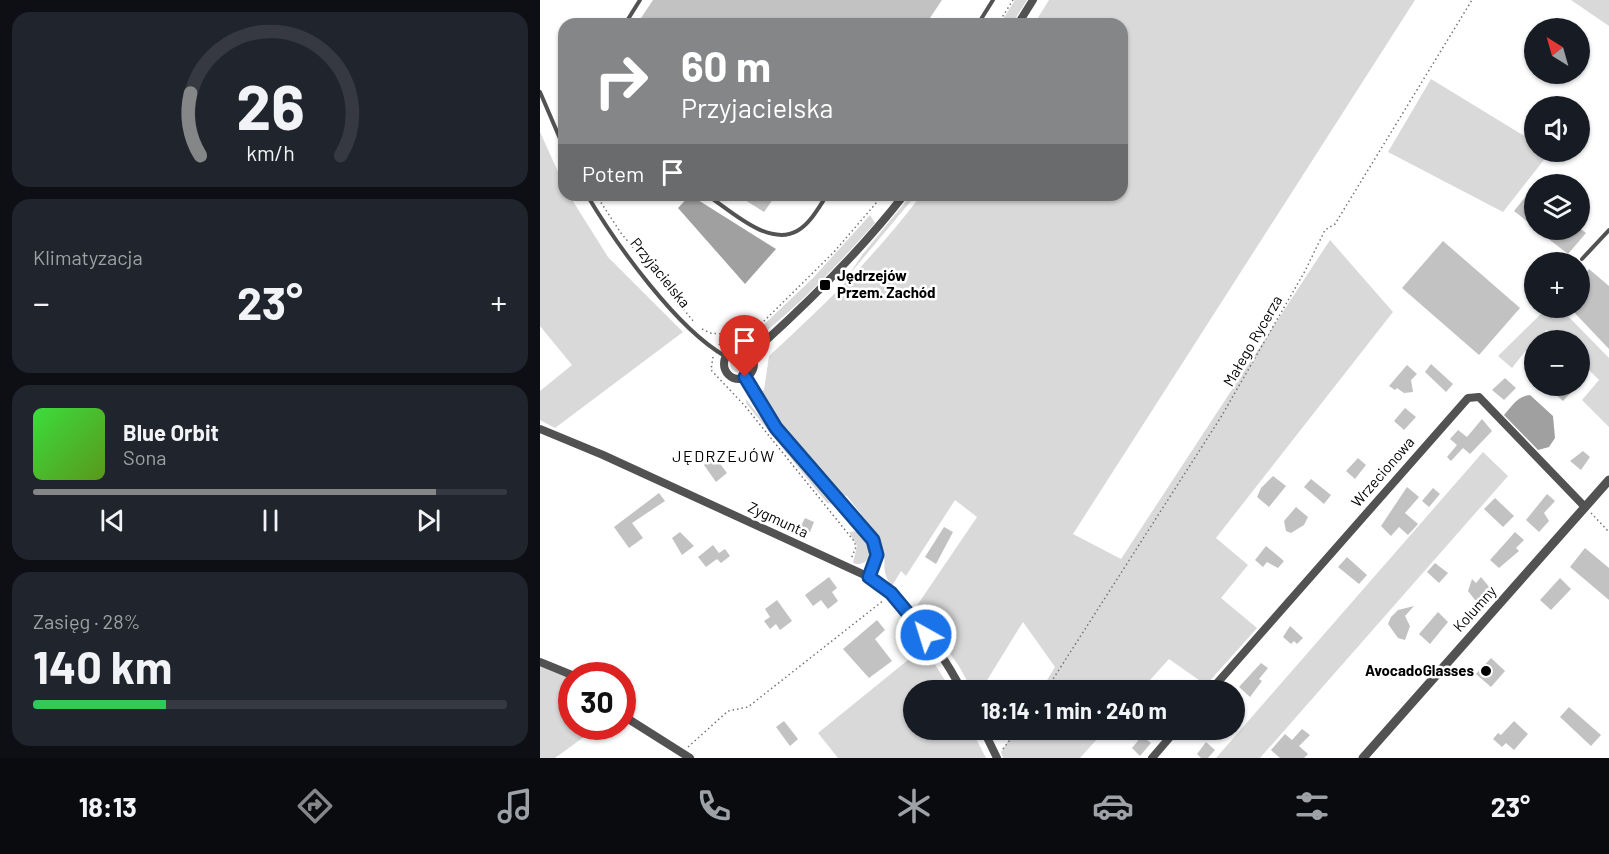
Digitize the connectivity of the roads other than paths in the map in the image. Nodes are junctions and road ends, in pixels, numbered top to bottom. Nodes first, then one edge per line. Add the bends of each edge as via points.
1 (640, 0) edge
2 (993, 0) edge
3 (1033, 0) edge
4 (629, 18) edge
5 (982, 18) edge
6 (1022, 18) edge
7 (540, 92) edge
8 (558, 134) edge
9 (591, 201) edge
10 (716, 201) edge
11 (822, 201) edge
12 (899, 201) edge
13 (1609, 230) edge
14 (1588, 252) edge
15 (751, 354) junction
16 (725, 356) junction
17 (745, 377) junction
18 (540, 429) edge
19 (1609, 480) edge
20 (1585, 507) junction
21 (869, 577) junction
22 (540, 662) edge
23 (558, 669) edge
24 (955, 680) edge
25 (1220, 680) edge
26 (636, 724) edge
27 (988, 740) edge
28 (1168, 740) edge
29 (687, 755) edge
30 (997, 757) edge
31 (1152, 758) edge
32 (1363, 758) edge

1 - 4 lane
2 - 5 lane
3 - 6 street
7 - 8 lane
9 - 16 lane, Przyjacielska via 618,243 675,314 701,340
10 - 11 lane via 759,229 780,236 798,231
12 - 15 street via 846,264
13 - 14 lane
15 - 16 street via 735,348
15 - 17 street via 754,367
16 - 17 street via 726,373 733,378
17 - 21 street via 776,428 873,540 877,555
18 - 21 street, Zygmunta via 603,454
19 - 20 street, Kolumny
20 - 25 street, Wrzecionowa via 1479,397 1468,398
20 - 32 street, Kolumny
21 - 24 street, Zygmunta via 891,593 926,635
22 - 23 street
26 - 29 street
27 - 30 street
28 - 31 street

